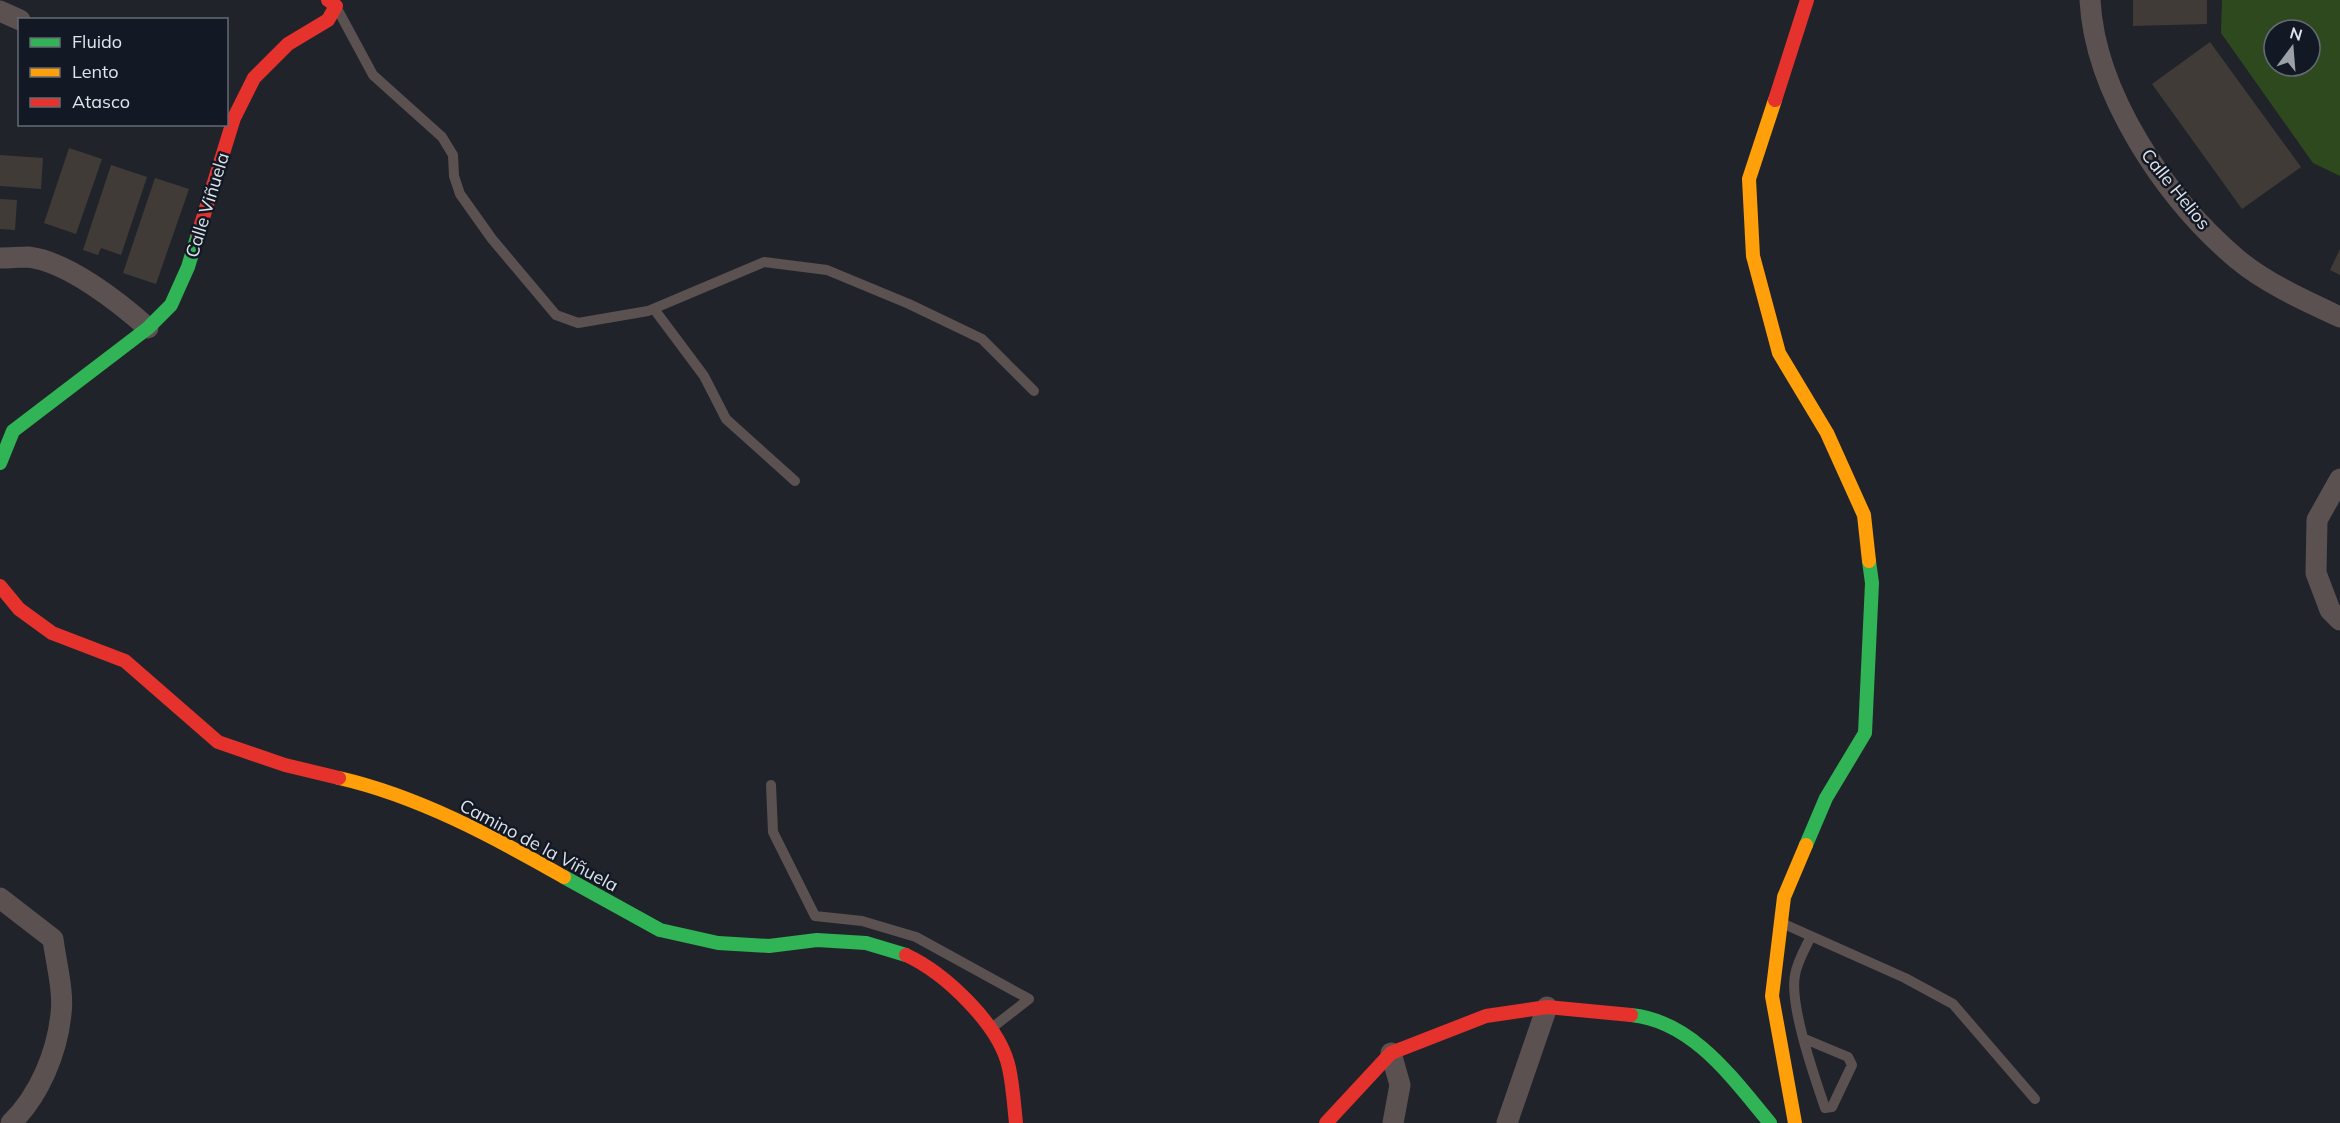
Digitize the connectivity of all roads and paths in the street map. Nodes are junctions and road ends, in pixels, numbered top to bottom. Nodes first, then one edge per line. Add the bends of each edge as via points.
1 (1807, 0) edge
2 (2090, 0) edge
3 (332, 3) edge
4 (0, 11) edge
5 (18, 19) edge
6 (0, 258) edge
7 (654, 309) junction
8 (2340, 317) edge
9 (148, 328) junction
10 (1034, 391) dead end
11 (0, 463) edge
12 (2340, 479) edge
13 (795, 481) dead end
14 (0, 585) edge
15 (2340, 620) edge
16 (771, 785) dead end
17 (0, 898) edge
18 (1781, 923) junction
19 (1811, 936) junction
20 (1547, 1006) junction
21 (991, 1029) junction
22 (1805, 1039) junction
23 (1390, 1053) junction
24 (2035, 1099) dead end
25 (11, 1123) edge
26 (1016, 1123) edge
27 (1326, 1123) edge
28 (1394, 1123) edge
29 (1507, 1123) edge
30 (1770, 1123) edge
31 (1796, 1123) edge

1 - 18 street via 1749,179 1754,256 1779,353 1827,433 1864,515 1872,583 1865,733 1826,798 1784,897
2 - 8 street, Calle Helios via 2091,24 2103,67 2125,120 2154,167 2238,260 2298,297
3 - 7 lane via 373,75 442,137 453,155 460,194 556,315 578,322
3 - 9 street, Calle Viñuela via 328,20 288,44 254,78 234,118 171,305
4 - 5 street
6 - 9 street via 30,257 67,270
7 - 10 lane via 764,262 827,270 982,339
7 - 13 lane via 705,376 726,419
9 - 11 street, Calle Viñuela via 13,431
12 - 15 street via 2317,520 2316,573 2330,610
14 - 21 street, Camino de la Viñuela via 19,609 52,633 125,661 218,742 285,765 357,782 429,809 509,846 660,930 718,943 769,946 817,940 866,944 908,956 945,979
16 - 21 lane via 773,832 815,916 862,921 916,937 1029,999
17 - 25 street via 53,939 61,1013 51,1060 26,1108
18 - 19 lane
18 - 31 street via 1772,996
19 - 22 lane via 1794,977
19 - 24 lane via 1953,1004
20 - 23 street via 1486,1016
20 - 29 street
20 - 30 street via 1653,1017 1711,1053
21 - 26 street, Camino de la Viñuela via 1009,1066
22 - 22 lane via 1825,1108 1833,1107 1851,1065 1848,1057
23 - 27 street
23 - 28 street via 1400,1085

